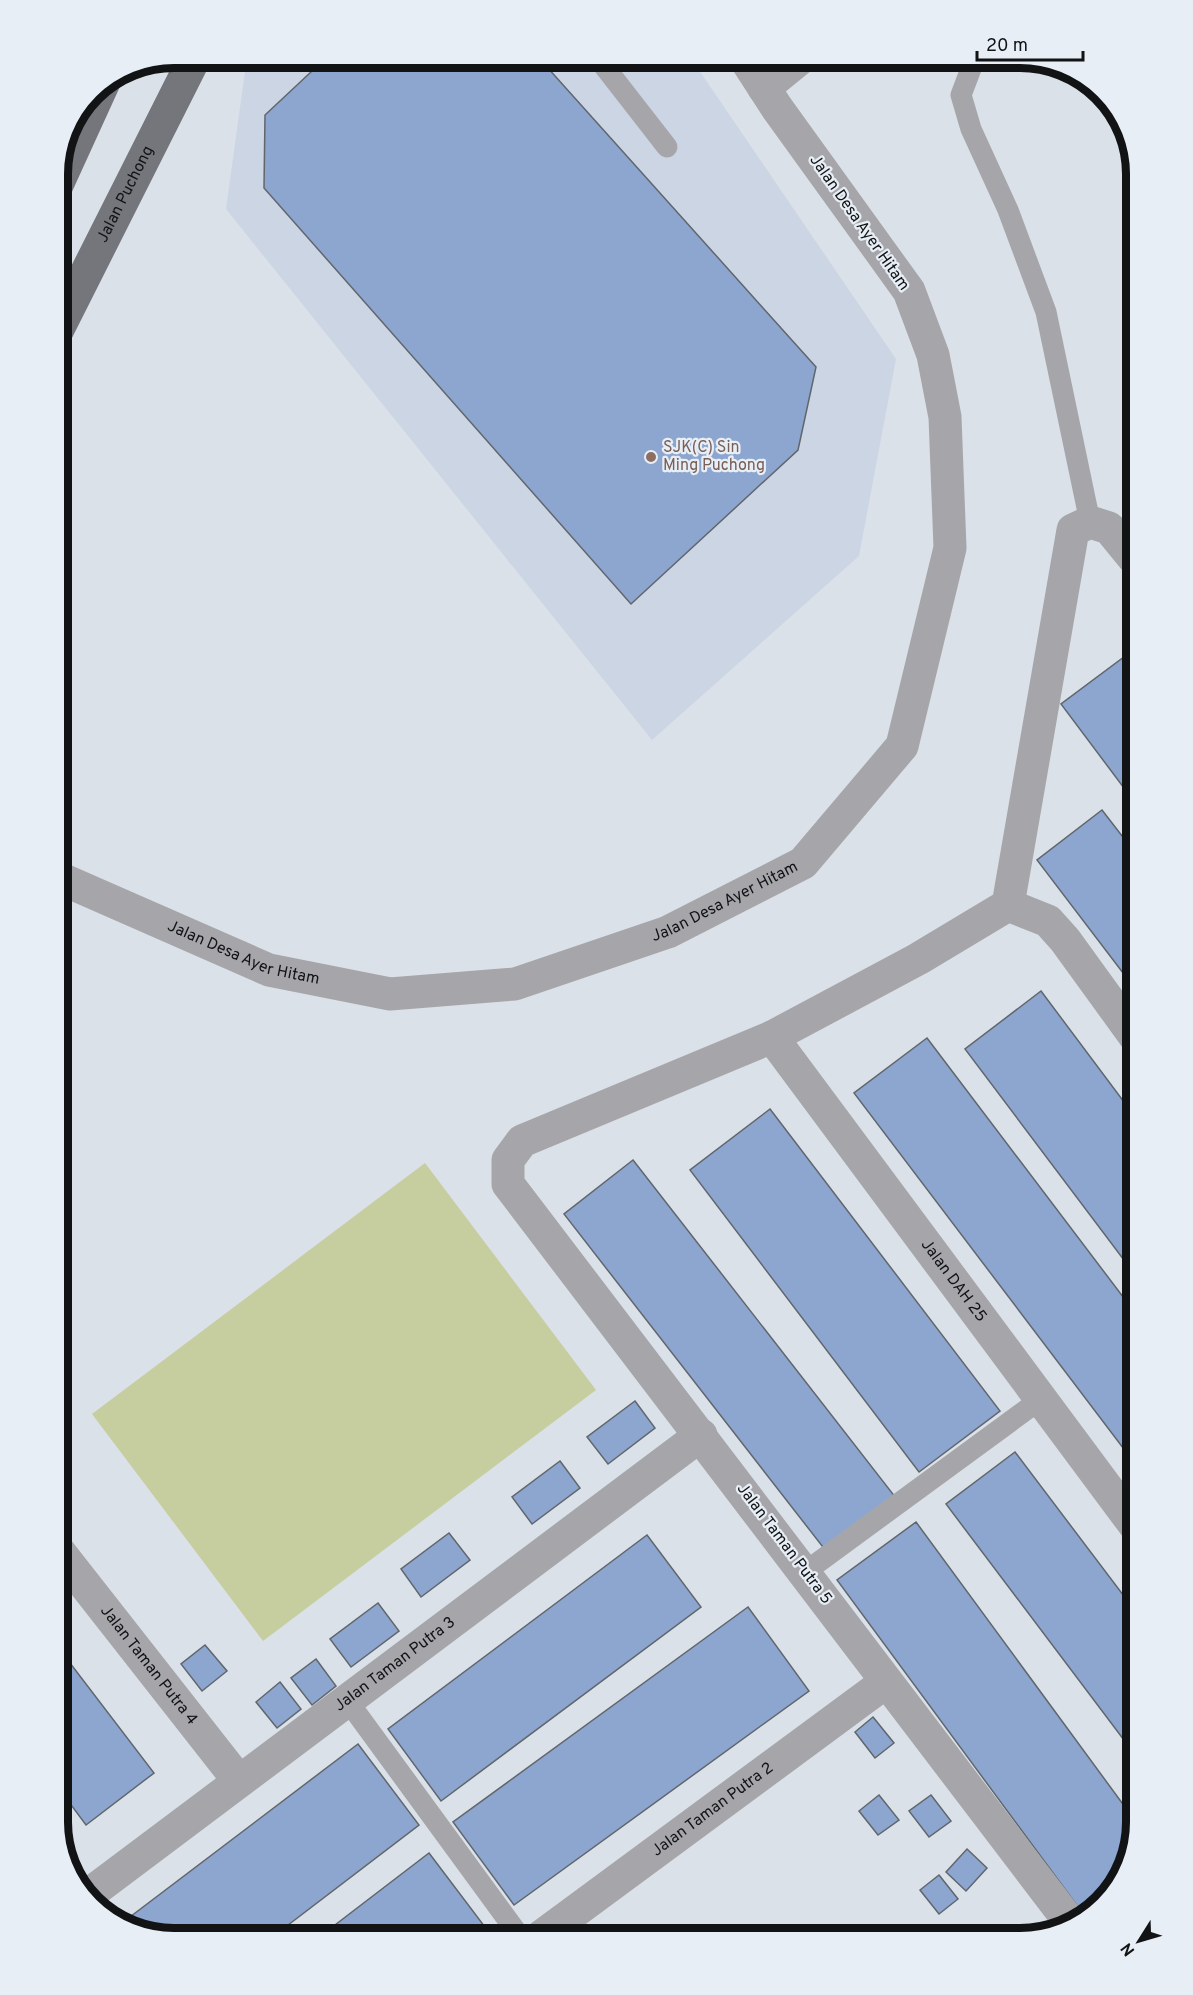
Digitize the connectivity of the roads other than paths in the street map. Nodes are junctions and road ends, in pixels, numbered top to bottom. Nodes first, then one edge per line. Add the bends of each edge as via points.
1 (189, 68) edge
2 (606, 68) edge
3 (751, 68) edge
4 (789, 68) edge
5 (971, 68) edge
6 (764, 88) junction
7 (95, 102) edge
8 (667, 147) dead end
9 (69, 158) edge
10 (68, 309) edge
11 (1099, 525) junction
12 (1126, 551) edge
13 (68, 882) edge
14 (1008, 905) junction
15 (1126, 1024) edge
16 (772, 1037) junction
17 (1041, 1399) junction
18 (701, 1435) junction
19 (1126, 1514) edge
20 (68, 1564) edge
21 (805, 1572) junction
22 (886, 1682) junction
23 (347, 1700) junction
24 (239, 1781) junction
25 (93, 1890) edge
26 (1066, 1917) edge
27 (513, 1927) edge
28 (553, 1927) edge

1 - 10 main road, Jalan Puchong
2 - 8 lane
3 - 6 street, Jalan Desa Ayer Hitam
4 - 6 street
5 - 11 lane via 961,95 971,129 1008,210 1046,312
6 - 13 street, Jalan Desa Ayer Hitam via 909,291 933,356 945,417 950,548 902,746 802,864 668,932 515,984 390,994 269,970
7 - 9 main road
11 - 12 street
11 - 14 street via 1073,530
14 - 15 street via 1048,921
14 - 16 street via 918,959
16 - 17 street, Jalan DAH 25
16 - 18 street, Jalan Taman Putra 5 via 522,1141 508,1160 508,1184
17 - 19 street, Jalan DAH 25
17 - 21 lane
18 - 21 street, Jalan Taman Putra 5
18 - 23 street, Jalan Taman Putra 3
20 - 24 street, Jalan Taman Putra 4
21 - 22 street, Jalan Taman Putra 5
22 - 26 street, Jalan Taman Putra 5
22 - 28 street, Jalan Taman Putra 2
23 - 24 street, Jalan Taman Putra 3
23 - 27 lane
24 - 25 street, Jalan Taman Putra 3

